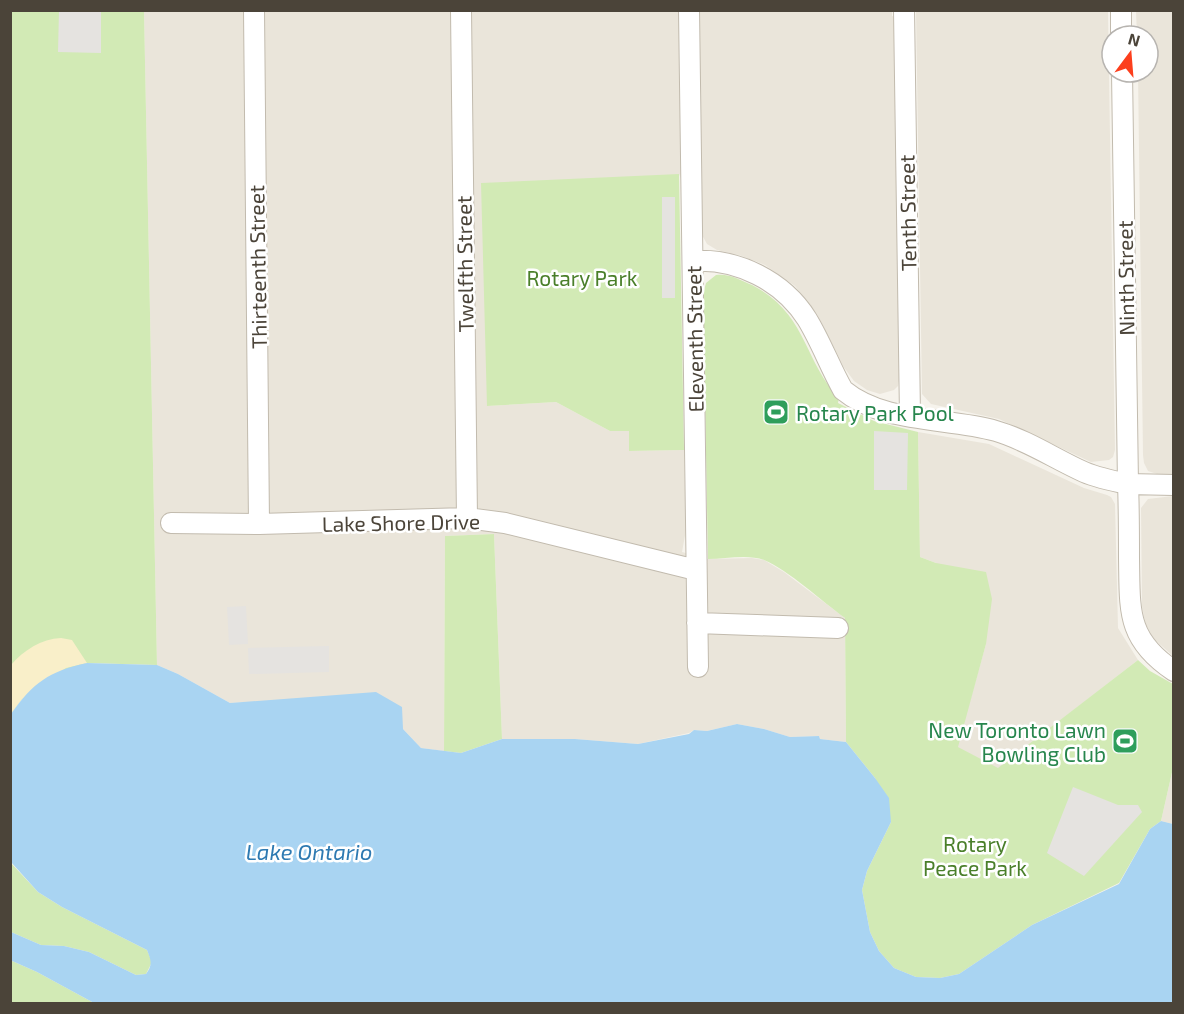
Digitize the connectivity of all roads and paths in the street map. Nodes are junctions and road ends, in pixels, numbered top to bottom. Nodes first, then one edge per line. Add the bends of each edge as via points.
1 (254, 10) edge
2 (460, 10) edge
3 (689, 10) edge
4 (904, 10) edge
5 (1122, 84) edge
6 (693, 261) junction
7 (910, 416) junction
8 (1128, 484) junction
9 (1173, 485) edge
10 (468, 518) junction
11 (171, 523) dead end
12 (260, 524) junction
13 (696, 570) junction
14 (697, 623) junction
15 (838, 628) dead end
16 (698, 667) dead end
17 (1173, 671) edge

1 - 12 street, Thirteenth Street
2 - 10 street, Twelfth Street
3 - 6 street, Eleventh Street
4 - 7 street, Tenth Street
5 - 8 street, Ninth Street
6 - 7 street via 727,263 775,285 806,318 843,390 863,403
6 - 13 street, Eleventh Street
7 - 8 street via 998,431 1085,472
8 - 9 street
8 - 17 street via 1130,611 1150,653
10 - 12 street, Lake Shore Drive
10 - 13 street, Lake Shore Drive via 505,523
11 - 12 street, Lake Shore Drive
13 - 14 street, Eleventh Street
14 - 15 street
14 - 16 street, Eleventh Street

